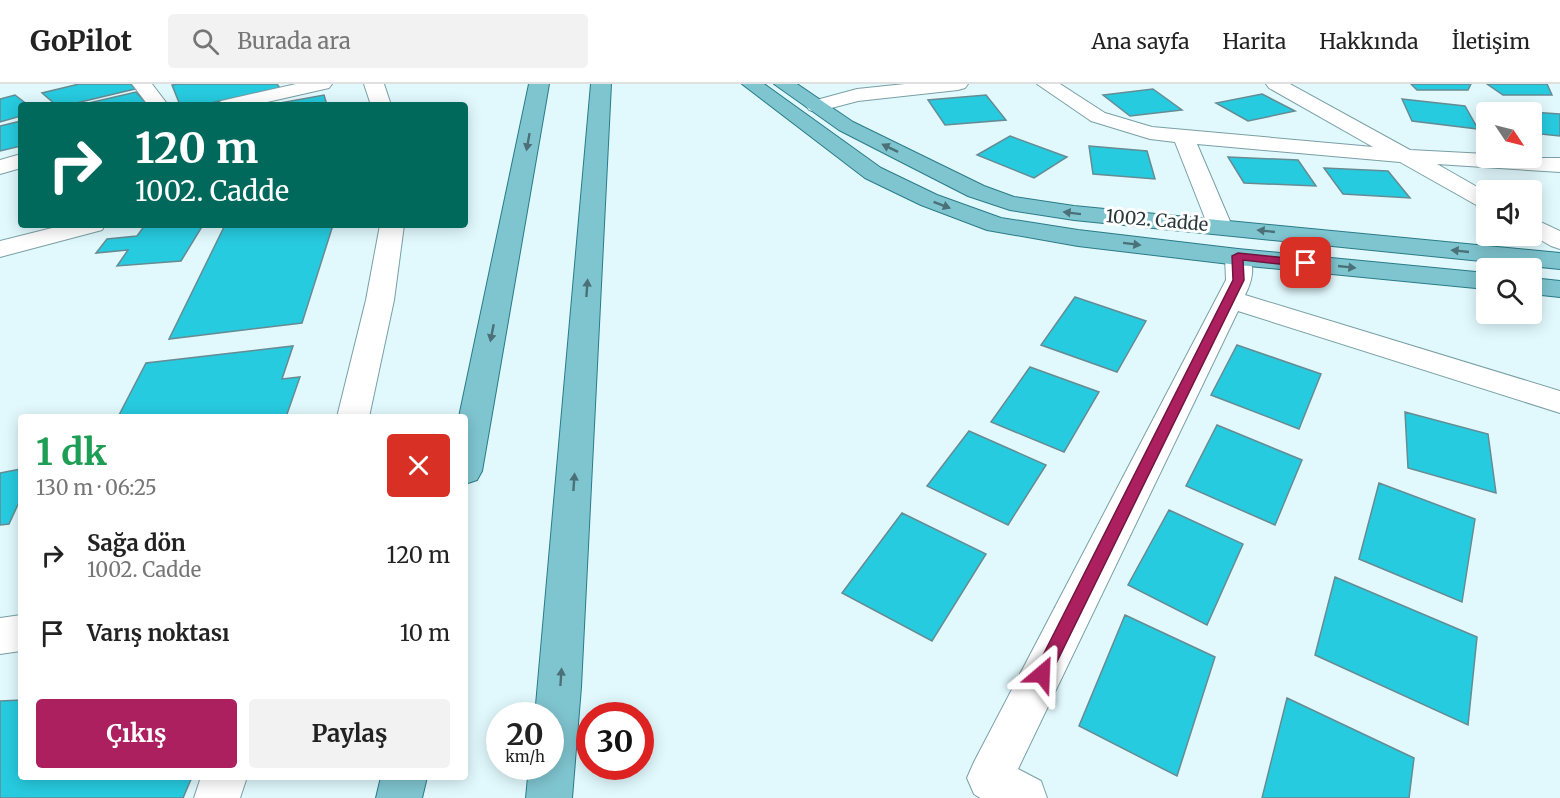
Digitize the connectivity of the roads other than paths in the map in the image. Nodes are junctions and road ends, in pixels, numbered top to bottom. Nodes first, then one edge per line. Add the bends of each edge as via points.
1 (142, 84) edge
2 (322, 84) edge
3 (374, 84) edge
4 (539, 84) edge
5 (601, 84) edge
6 (752, 84) edge
7 (784, 84) edge
8 (958, 84) edge
9 (1047, 84) edge
10 (1276, 84) edge
11 (850, 89) edge
12 (156, 102) edge
13 (241, 102) edge
14 (380, 102) edge
15 (816, 106) junction
16 (790, 112) junction
17 (1184, 136) junction
18 (1405, 156) junction
19 (18, 162) edge
20 (1560, 165) edge
21 (0, 166) edge
22 (1476, 195) edge
23 (1542, 218) edge
24 (1560, 220) edge
25 (81, 228) edge
26 (392, 228) edge
27 (1542, 231) edge
28 (1229, 241) junction
29 (1560, 241) edge
30 (2, 248) edge
31 (1560, 261) edge
32 (1476, 279) edge
33 (1542, 287) edge
34 (1560, 289) edge
35 (1229, 298) junction
36 (1560, 402) edge
37 (354, 414) edge
38 (468, 455) edge
39 (18, 633) edge
40 (0, 636) edge
41 (223, 780) edge
42 (403, 780) edge
43 (217, 798) edge
44 (399, 798) edge
45 (549, 798) edge
46 (1024, 798) edge

1 - 12 street
2 - 13 street
3 - 14 street
4 -> 38 main road
45 -> 5 main road via 561,675
6 - 16 main road, 1002. Cadde
7 - 15 main road, 1002. Cadde
8 - 11 street
9 - 17 street via 1098,117 1150,133
10 - 18 street
11 - 15 street
15 - 16 main road
28 -> 15 main road, 1002. Cadde via 1010,203 846,126
16 -> 28 main road, 1002. Cadde via 873,173 929,200 996,225 1078,238
17 - 18 street
17 - 28 street
18 - 20 street
18 - 22 street
19 - 21 street
23 - 24 street
25 - 30 street
26 - 37 street via 380,300
27 - 29 street
31 -> 28 main road, 1002. Cadde
28 -> 32 main road, 1002. Cadde
28 - 35 street via 1239,280
33 - 34 main road
35 - 36 street
35 - 46 street via 990,778
39 - 40 street
41 - 43 street
42 - 44 main road

